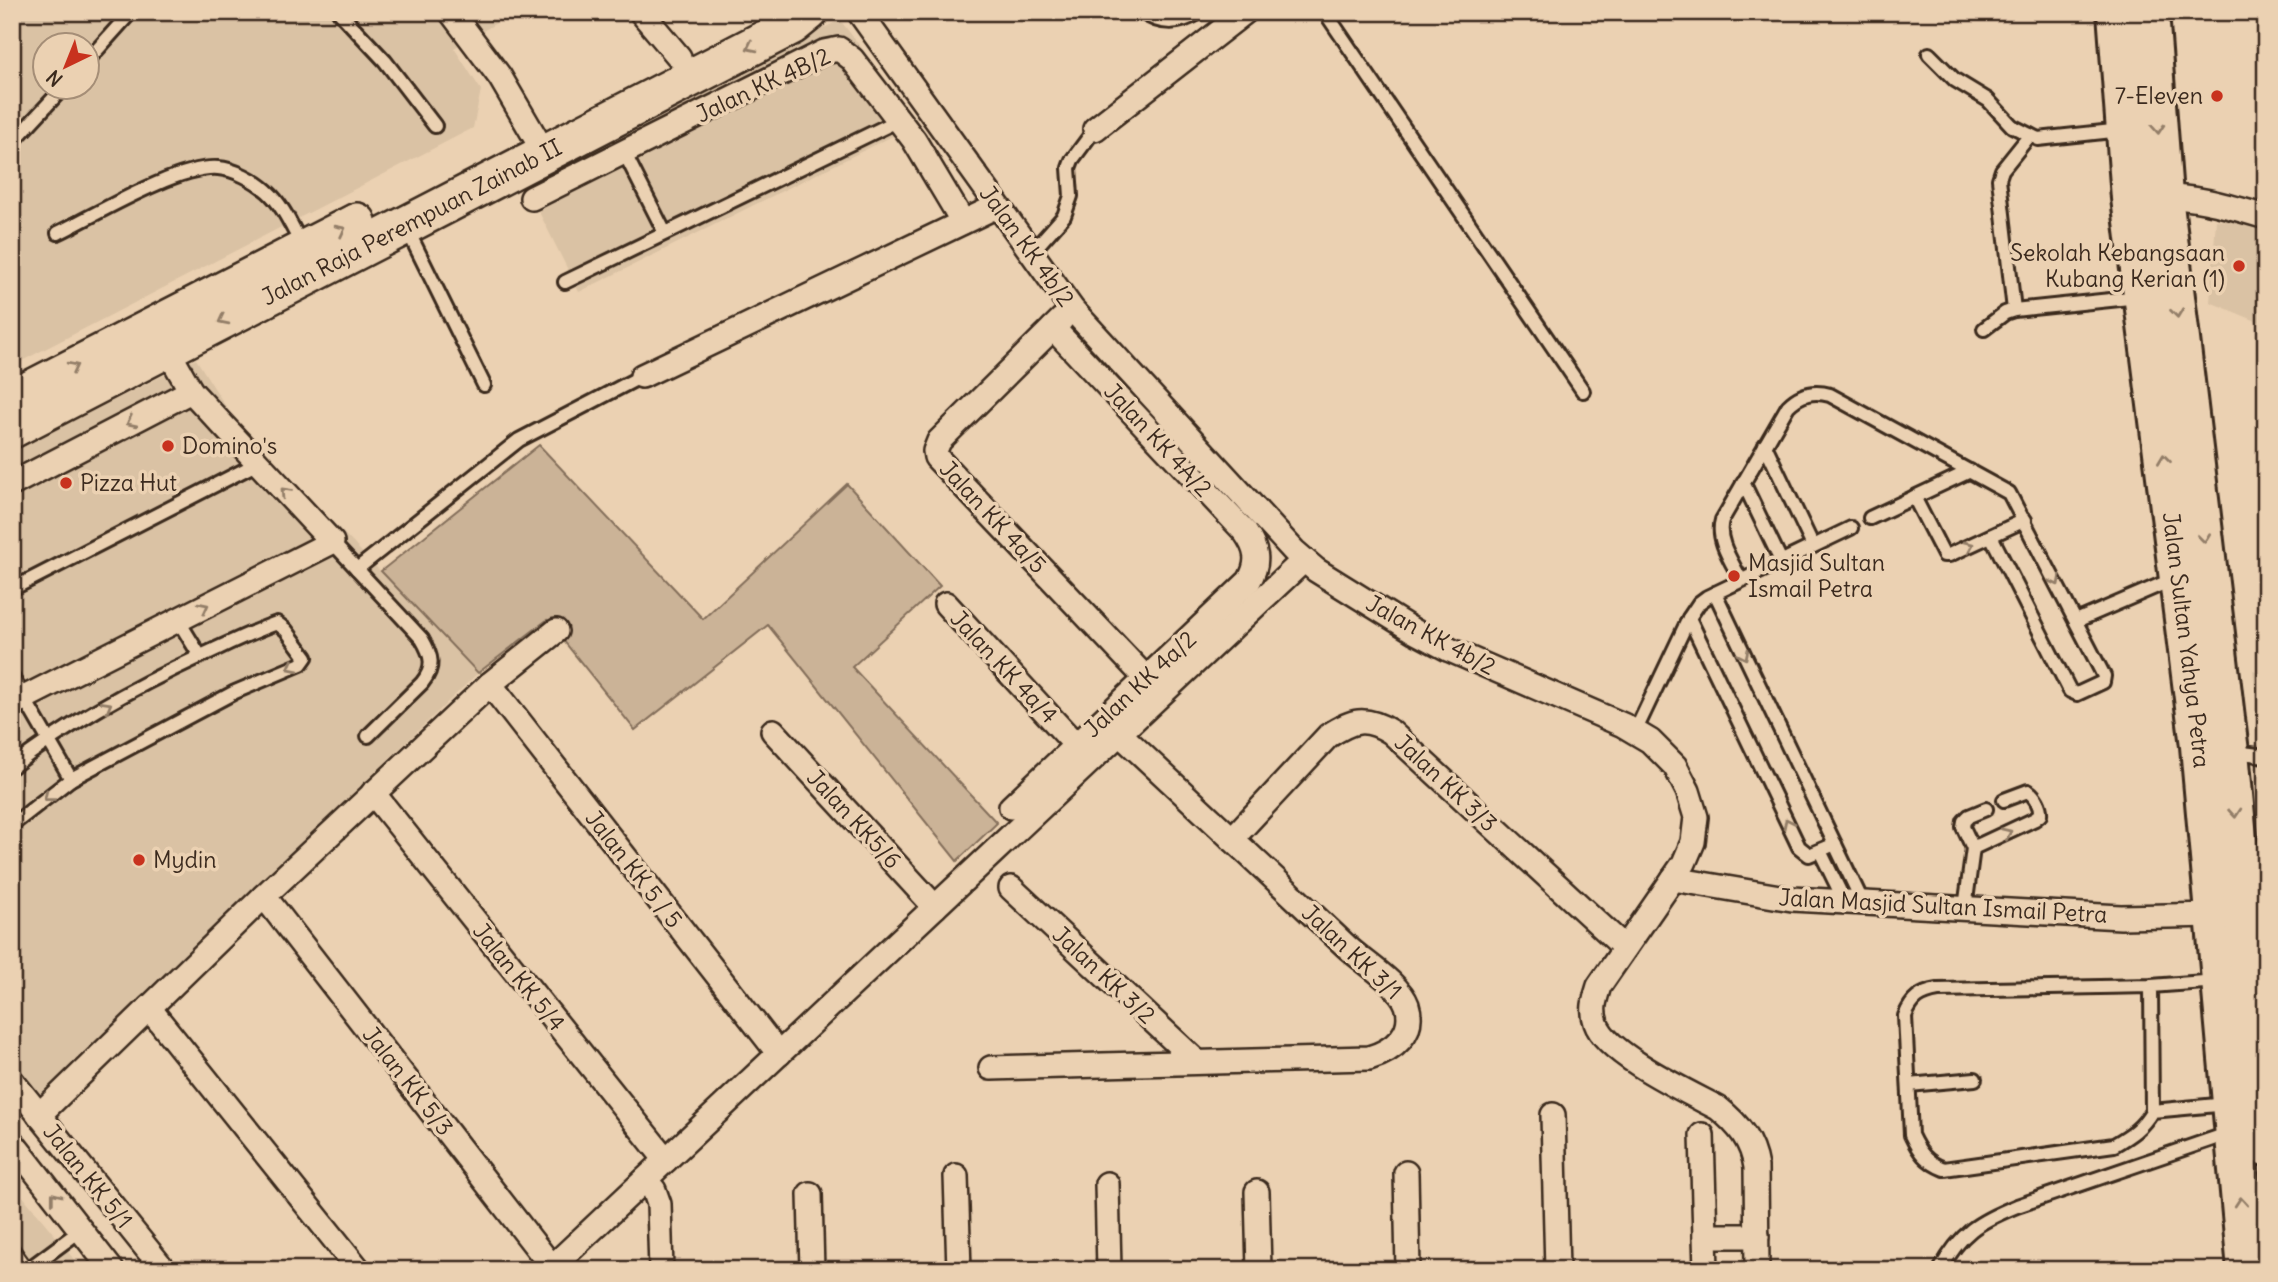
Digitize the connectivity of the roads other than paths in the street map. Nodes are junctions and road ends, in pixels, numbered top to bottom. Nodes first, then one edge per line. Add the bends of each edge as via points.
1 (131, 12) edge
2 (340, 12) edge
3 (451, 12) edge
4 (469, 12) edge
5 (641, 12) edge
6 (765, 12) edge
7 (809, 12) edge
8 (859, 12) edge
9 (1142, 12) edge
10 (1200, 12) edge
11 (1245, 12) edge
12 (1325, 12) edge
13 (2123, 13) edge
14 (102, 44) edge
15 (1929, 54) dead end
16 (679, 57) junction
17 (49, 102) edge
18 (899, 120) junction
19 (435, 126) dead end
20 (1095, 129) joint
21 (2126, 130) junction
22 (2030, 135) junction
23 (616, 136) junction
24 (545, 139) junction
25 (12, 143) edge
26 (2147, 197) junction
27 (532, 198) dead end
28 (997, 206) junction
29 (2266, 217) edge
30 (963, 222) junction
31 (406, 225) junction
32 (58, 233) dead end
33 (665, 233) junction
34 (304, 249) junction
35 (1031, 253) junction
36 (565, 282) dead end
37 (2143, 297) junction
38 (1073, 309) junction
39 (2014, 310) junction
40 (1053, 328) junction
41 (1984, 329) dead end
42 (167, 349) junction
43 (642, 376) joint
44 (484, 385) dead end
45 (191, 391) junction
46 (1583, 391) dead end
47 (12, 398) edge
48 (12, 429) edge
49 (1765, 445) junction
50 (258, 463) junction
51 (1970, 471) junction
52 (1744, 482) junction
53 (12, 484) edge
54 (1914, 497) junction
55 (1870, 519) dead end
56 (2025, 520) junction
57 (1851, 528) dead end
58 (1991, 536) junction
59 (332, 542) junction
60 (1812, 546) junction
61 (1257, 556) junction
62 (1299, 556) junction
63 (1781, 561) junction
64 (357, 569) junction
65 (2179, 577) junction
66 (1741, 580) junction
67 (12, 589) edge
68 (1715, 593) junction
69 (946, 604) dead end
70 (1689, 618) junction
71 (178, 620) junction
72 (2076, 621) junction
73 (556, 631) dead end
74 (200, 656) junction
75 (12, 677) edge
76 (490, 684) junction
77 (1154, 686) junction
78 (18, 701) edge
79 (773, 731) dead end
80 (1635, 732) junction
81 (1120, 734) junction
82 (368, 736) dead end
83 (48, 740) junction
84 (1083, 753) junction
85 (2247, 754) edge
86 (12, 767) edge
87 (71, 779) junction
88 (373, 793) junction
89 (2004, 800) dead end
90 (1012, 807) dead end
91 (1986, 808) dead end
92 (12, 825) edge
93 (1232, 839) junction
94 (1835, 844) junction
95 (1973, 848) junction
96 (1820, 851) junction
97 (1673, 879) junction
98 (1011, 888) dead end
99 (264, 895) junction
100 (1854, 903) junction
101 (2237, 905) junction
102 (935, 907) junction
103 (1965, 908) junction
104 (1625, 948) junction
105 (2221, 981) junction
106 (2151, 986) junction
107 (149, 1008) junction
108 (779, 1054) junction
109 (2262, 1055) edge
110 (1197, 1062) junction
111 (990, 1068) dead end
112 (1975, 1079) dead end
113 (12, 1081) edge
114 (1909, 1085) junction
115 (2152, 1111) junction
116 (39, 1115) junction
117 (1553, 1115) dead end
118 (2244, 1127) edge
119 (1702, 1135) dead end
120 (12, 1142) edge
121 (666, 1160) junction
122 (1406, 1173) dead end
123 (956, 1175) dead end
124 (645, 1180) junction
125 (1107, 1184) dead end
126 (1257, 1192) dead end
127 (810, 1194) dead end
128 (81, 1230) junction
129 (1705, 1236) junction
130 (1757, 1236) junction
131 (12, 1249) edge
132 (550, 1269) edge
133 (27, 1270) edge
134 (112, 1270) edge
135 (164, 1270) edge
136 (359, 1270) edge
137 (660, 1270) edge
138 (812, 1270) edge
139 (959, 1270) edge
140 (1110, 1270) edge
141 (1259, 1270) edge
142 (1408, 1270) edge
143 (1557, 1270) edge
144 (1706, 1270) edge
145 (1758, 1270) edge
146 (1940, 1270) edge
147 (2247, 1270) edge

1 - 14 lane
2 - 19 lane
3 - 24 street
4 - 24 street via 515,72
5 - 16 street
6 - 16 main road, Jalan Raja Perempuan Zainab II
7 -> 23 main road, Jalan Raja Perempuan Zainab II
8 - 28 street, Jalan KK 4b/2
9 - 10 lane via 1173,23
11 - 20 street
12 - 46 lane
13 - 21 highway, Jalan Sultan Yahya Petra
13 -> 26 highway, Jalan Sultan Yahya Petra
15 - 22 lane via 1955,80 1988,100 2012,127
16 - 24 main road, Jalan Raja Perempuan Zainab II
17 - 25 lane
18 - 23 street, Jalan KK 4B/2 via 846,53 831,49
18 - 30 street, Jalan KK 4B/2
18 - 33 lane
20 - 35 lane via 1069,168 1071,195 1064,216
21 - 22 lane via 2046,139
21 - 26 highway, Jalan Sultan Yahya Petra
22 - 39 lane via 1998,179
23 - 24 main road, Jalan Raja Perempuan Zainab II
23 - 27 street, Jalan KK 4B/2
23 - 33 lane
24 - 31 main road, Jalan Raja Perempuan Zainab II
34 -> 24 main road, Jalan Raja Perempuan Zainab II
26 - 29 street via 2184,196
26 - 37 highway, Jalan Sultan Yahya Petra
26 -> 85 highway, Jalan Sultan Yahya Petra
28 - 30 street
28 - 35 street, Jalan KK 4b/2
30 - 43 street
31 -> 42 main road, Jalan Raja Perempuan Zainab II
31 - 44 lane
32 - 34 lane via 180,174 220,168 247,177 267,191 282,208
33 - 36 lane
47 -> 34 main road, Jalan Raja Perempuan Zainab II
35 - 38 street, Jalan KK 4b/2
37 - 39 lane
65 -> 37 highway, Jalan Sultan Yahya Petra
38 - 40 street, Jalan KK 4a/5
38 - 62 street, Jalan KK 4b/2
39 - 41 lane
40 - 61 street, Jalan KK 4A/2 via 1245,532
40 - 77 street, Jalan KK 4a/5 via 939,441 936,457
42 - 45 street
42 - 48 main road, Jalan Raja Perempuan Zainab II
43 - 64 lane via 519,440
45 - 50 street
45 -> 53 street
49 - 51 lane via 1794,401 1822,393
49 - 52 lane
49 - 60 lane
59 -> 50 street
50 - 67 lane
51 - 54 lane
51 - 56 lane via 2010,493
52 - 63 lane
52 - 66 lane via 1719,529
54 - 55 lane
54 -> 58 lane via 1944,555
56 - 58 lane
56 -> 72 lane
57 - 60 lane
58 - 72 lane via 2074,694 2105,678
59 - 64 lane
71 -> 59 street
60 - 63 lane
61 - 62 street
61 - 77 street, Jalan KK 4a/2 via 1249,581
62 - 77 street
62 - 80 street, Jalan KK 4b/2 via 1450,650
63 - 66 lane
64 - 82 lane via 422,639 432,664 422,683
65 - 72 lane
65 - 101 highway, Jalan Sultan Yahya Petra via 2200,746
66 - 68 lane
68 - 70 lane via 1699,603
68 -> 94 lane
69 - 84 street, Jalan KK 4a/4
70 - 80 lane
96 -> 70 lane via 1809,855 1800,848
71 - 74 lane
71 - 78 street
73 - 76 street
83 -> 74 lane
74 -> 87 lane via 277,623 306,657 301,664 235,692
75 - 78 lane
76 - 88 street
76 - 108 street, Jalan KK 5 / 5
77 - 81 street
77 - 84 street, Jalan KK 4a/2
78 - 83 lane
79 - 102 street, Jalan KK5/6
80 - 97 street, Jalan KK 4b/2 via 1675,766 1696,817 1693,842
81 - 84 street
81 - 93 street, Jalan KK 3/1
83 - 86 lane
83 - 87 lane
84 - 90 street, Jalan KK 4a/2
84 - 102 street
85 -> 101 highway, Jalan Sultan Yahya Petra
87 -> 92 lane
88 - 99 street
88 - 121 street, Jalan KK 5/4
95 -> 89 lane via 2040,815 2028,791
91 - 95 lane via 1964,821
93 - 104 street, Jalan KK 3/3 via 1328,736 1360,721 1376,722
93 - 110 street, Jalan KK 3/1 via 1397,989 1410,1016 1398,1044 1369,1058
94 - 96 lane
94 - 100 lane
95 - 103 lane
96 - 100 lane
97 - 100 street, Jalan Masjid Sultan Ismail Petra via 1793,899
97 - 104 street, Jalan KK 4b/2
98 - 110 street, Jalan KK 3/2
99 - 107 street
99 - 132 street, Jalan KK 5/3
100 - 103 street, Jalan Masjid Sultan Ismail Petra
101 - 103 street, Jalan Masjid Sultan Ismail Petra via 2121,916
101 - 105 highway, Jalan Sultan Yahya Petra
101 - 109 highway, Jalan Sultan Yahya Petra
102 - 108 street
104 - 130 street, Jalan KK 4b/2 via 1599,986 1593,1005 1596,1025 1622,1054 1718,1108 1746,1135 1756,1167
105 - 106 lane
105 - 118 highway, Jalan Sultan Yahya Petra
106 - 114 lane via 1923,993 1911,1002 1905,1016
106 - 115 lane
107 - 116 street
107 - 136 street
108 - 121 street
109 - 118 highway, Jalan Sultan Yahya Petra
110 - 111 street, Jalan KK 3/1
112 - 114 lane
113 - 116 street, Jalan KK 5/1
114 - 115 lane via 1911,1135 1931,1164 1944,1169 2114,1145 2143,1126
115 - 118 lane
116 - 135 street, Jalan KK 5/1
117 - 143 street
118 - 146 lane via 1989,1218 1967,1232
147 -> 118 highway, Jalan Sultan Yahya Petra
119 - 129 street
128 -> 120 street
121 - 124 street
122 - 142 street
123 - 139 street
124 - 132 street
124 - 137 street via 659,1204
125 - 140 street
126 - 141 street
127 - 138 street
128 - 133 lane
128 - 134 street
129 - 130 street
129 - 144 street
130 - 145 street, Jalan KK 4b/2
131 - 133 lane

